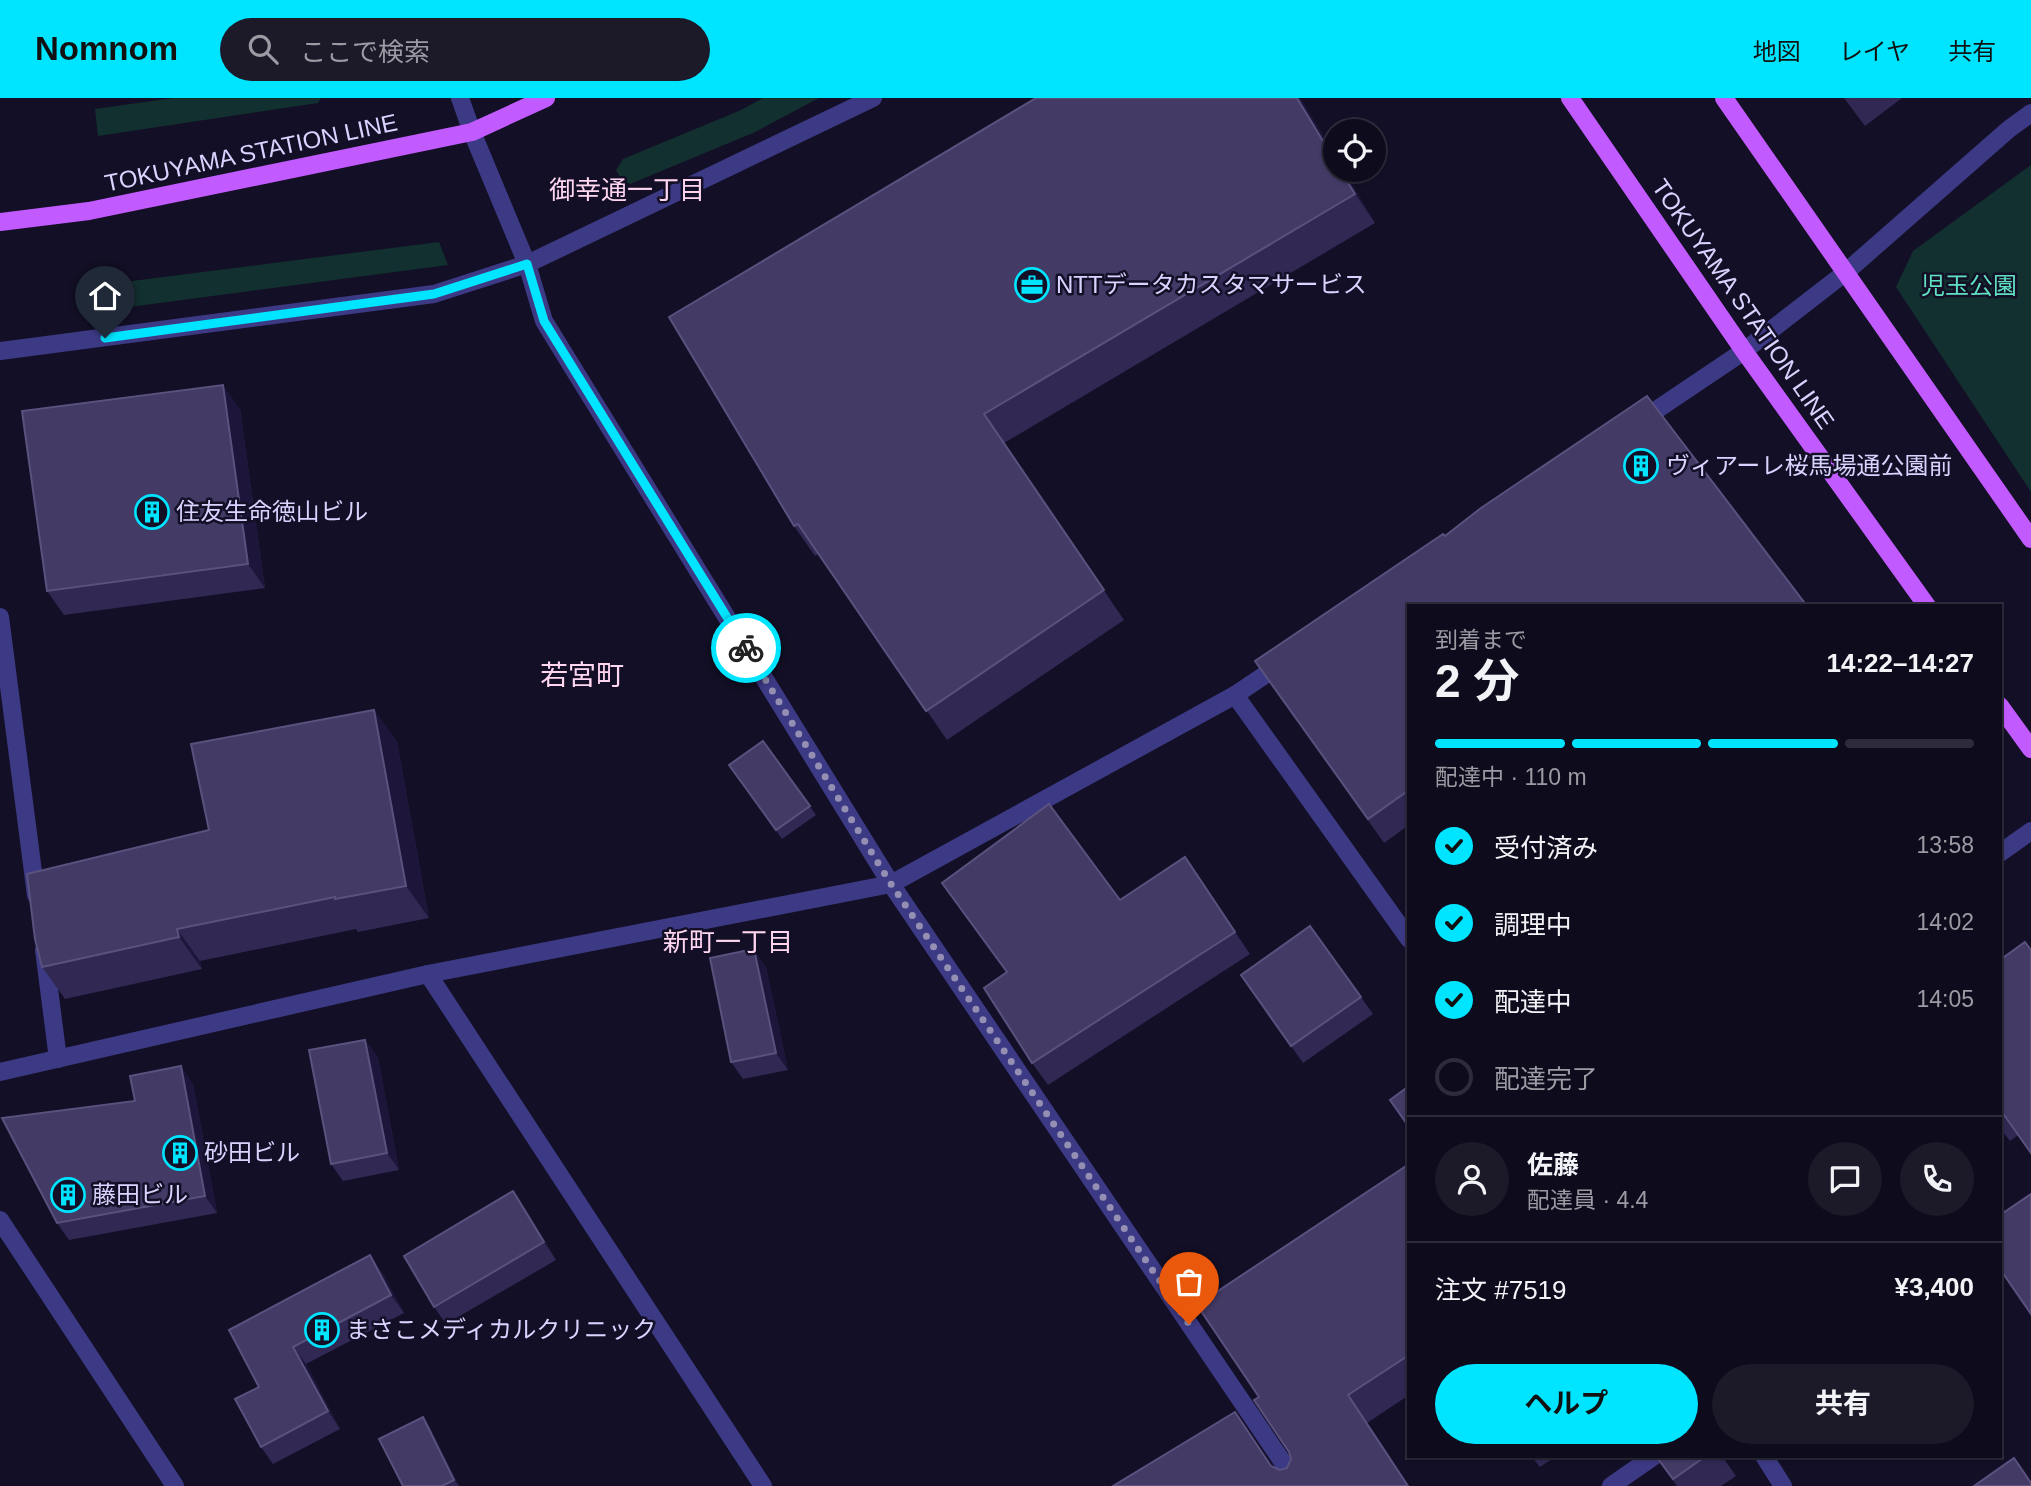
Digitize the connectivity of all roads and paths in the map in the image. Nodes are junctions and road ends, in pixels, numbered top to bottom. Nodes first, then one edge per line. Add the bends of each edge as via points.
1 (460, 98) edge
2 (546, 98) edge
3 (873, 98) edge
4 (1570, 98) edge
5 (1724, 98) edge
6 (2031, 113) edge
7 (472, 132) junction
8 (0, 222) edge
9 (527, 264) junction
10 (1846, 272) junction
11 (0, 351) edge
12 (1744, 351) junction
13 (1628, 429) edge
14 (2031, 539) edge
15 (1926, 604) edge
16 (0, 617) edge
17 (1293, 656) edge
18 (1235, 695) junction
19 (2002, 709) edge
20 (2031, 749) edge
21 (2031, 831) edge
22 (2002, 852) edge
23 (891, 884) junction
24 (38, 907) edge
25 (42, 935) edge
26 (1407, 936) edge
27 (428, 974) junction
28 (58, 1059) junction
29 (0, 1072) edge
30 (0, 1220) edge
31 (1651, 1458) edge
32 (1765, 1458) edge
33 (175, 1486) edge
34 (764, 1486) edge
35 (1299, 1486) edge
36 (1611, 1486) edge
37 (1783, 1486) edge

1 - 7 street
2 - 7 main road, TOKUYAMA STATION LINE
3 - 9 street
4 - 12 main road, TOKUYAMA STATION LINE
5 - 10 main road
6 - 10 street
7 - 8 main road, TOKUYAMA STATION LINE via 89,212
7 - 9 street
9 - 11 street via 434,294
9 - 23 street via 544,321
10 - 12 street
10 - 14 main road
12 - 13 street
12 - 15 main road, TOKUYAMA STATION LINE
16 - 24 street
17 - 18 street
18 - 23 street
18 - 26 street
19 - 20 main road
21 - 22 street
23 - 27 street
23 - 35 street
25 - 28 street
27 - 28 street
27 - 34 street
28 - 29 street
30 - 33 street
31 - 36 street
32 - 37 street

